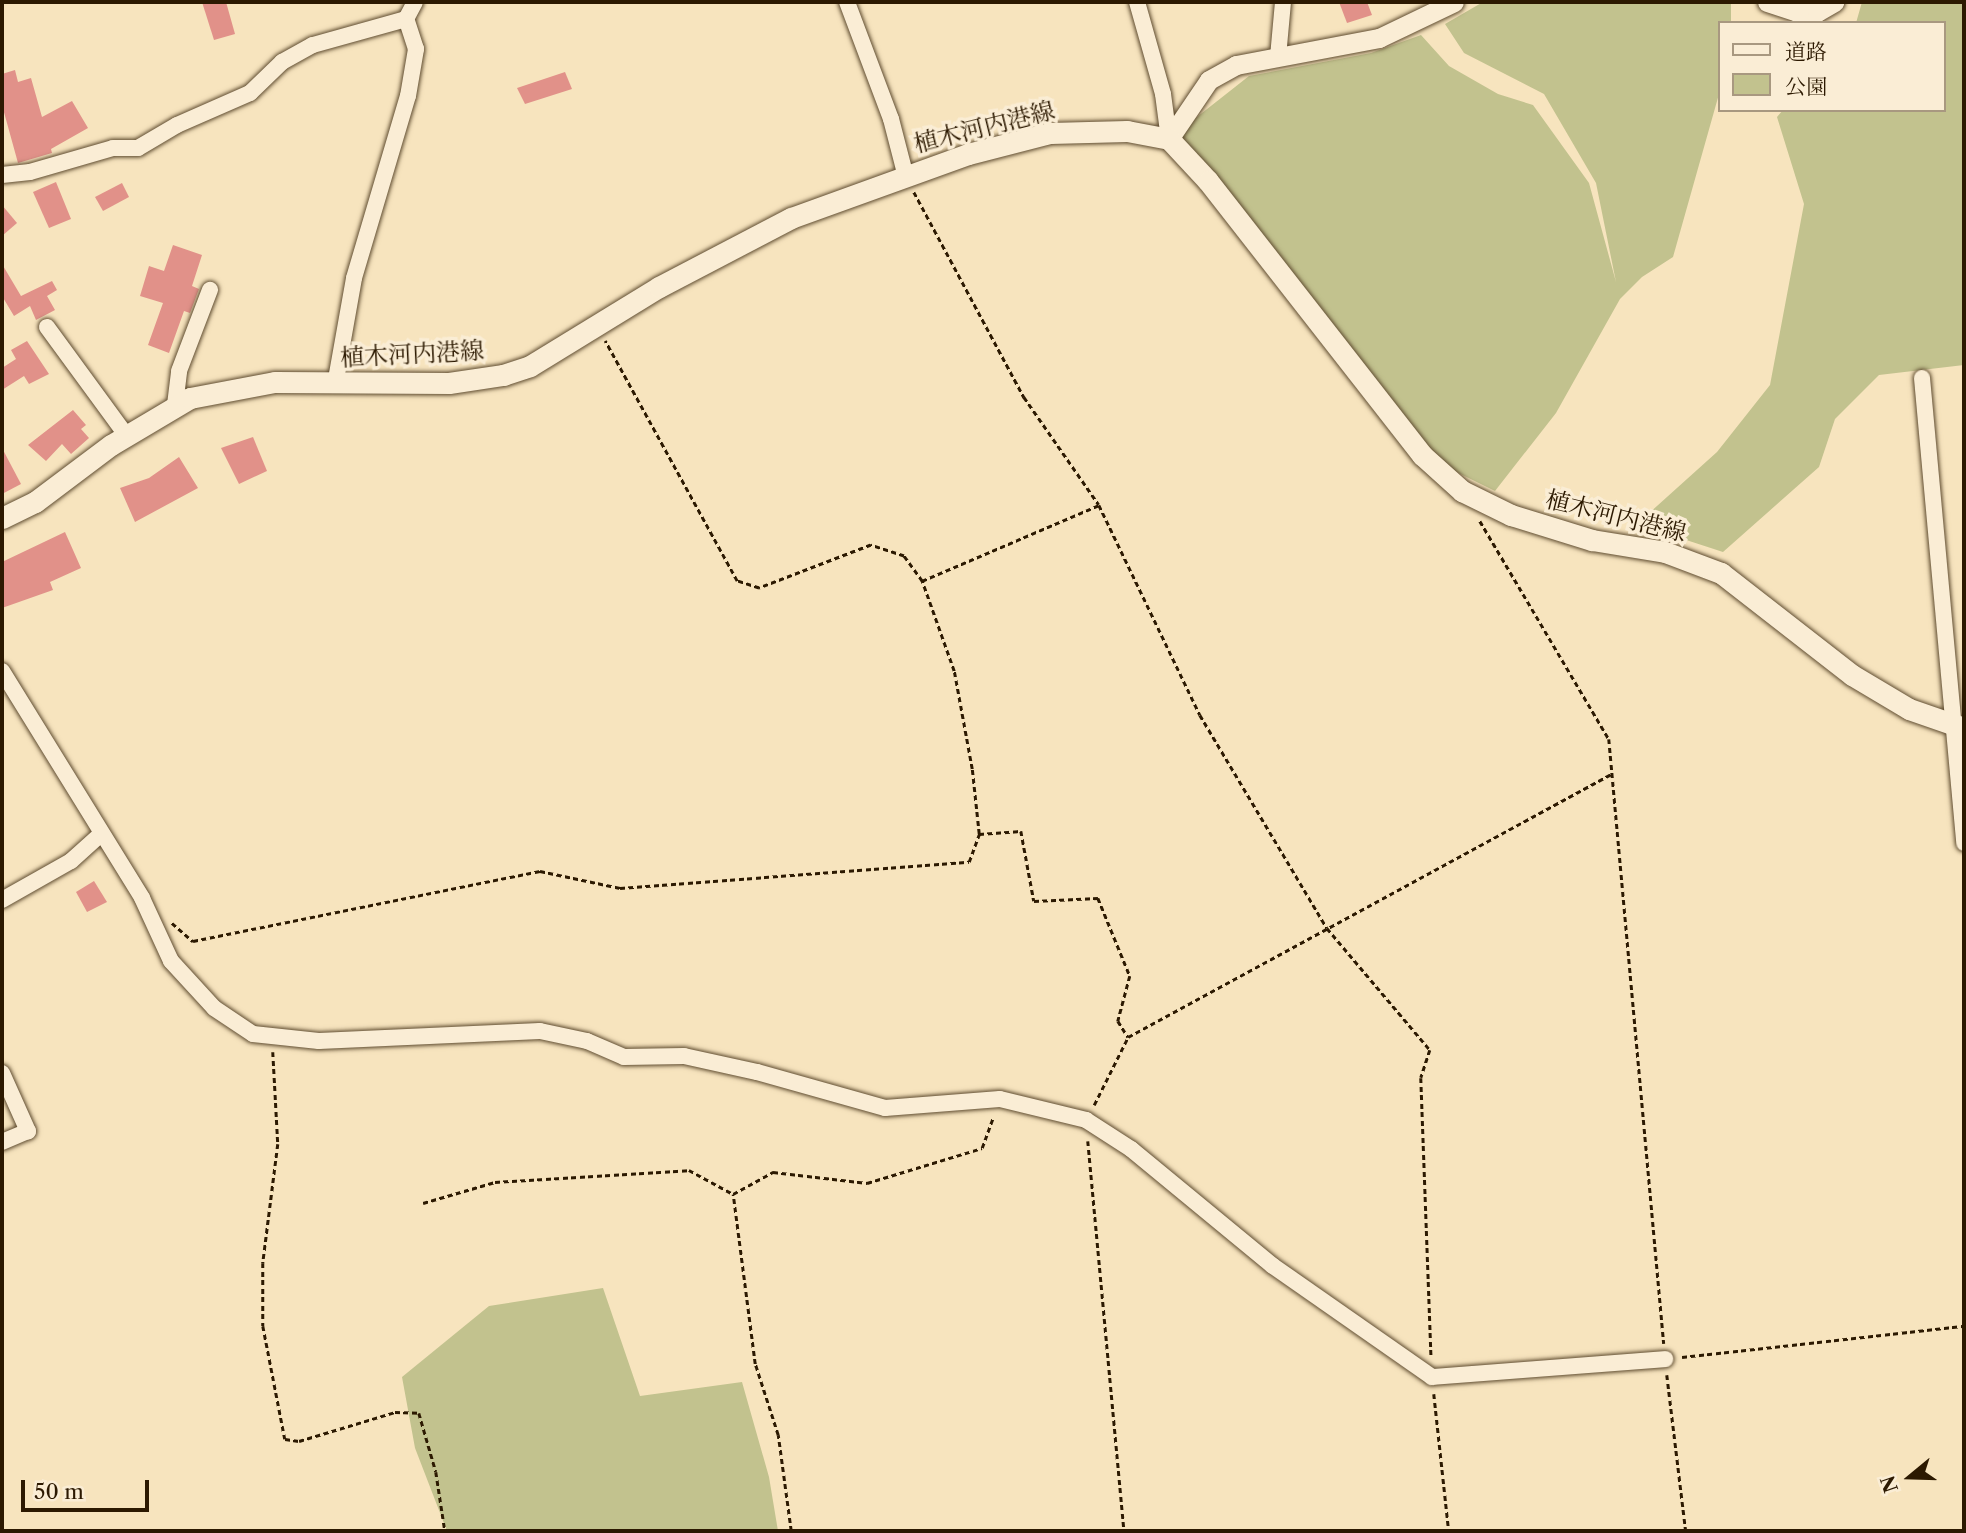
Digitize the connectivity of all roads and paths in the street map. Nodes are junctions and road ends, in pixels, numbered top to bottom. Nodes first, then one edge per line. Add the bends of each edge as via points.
1 (415, 2) edge
2 (847, 2) edge
3 (1137, 2) edge
4 (1283, 2) edge
5 (1454, 2) edge
6 (1767, 2) edge
7 (1834, 2) edge
8 (406, 19) junction
9 (1278, 57) junction
10 (1168, 138) junction
11 (905, 173) junction
12 (2, 175) edge
13 (210, 290) dead end
14 (597, 326) junction
15 (47, 327) dead end
16 (1922, 378) dead end
17 (335, 384) junction
18 (175, 405) junction
19 (126, 435) junction
20 (1462, 491) junction
21 (1099, 505) junction
22 (2, 518) edge
23 (922, 581) junction
24 (2, 671) edge
25 (1957, 726) edge
26 (1614, 773) junction
27 (979, 834) junction
28 (100, 835) junction
29 (1964, 843) edge
30 (142, 898) junction
31 (2, 900) edge
32 (1327, 928) junction
33 (1128, 1037) junction
34 (272, 1039) junction
35 (2, 1073) edge
36 (1000, 1098) junction
37 (1086, 1120) junction
38 (2, 1142) edge
39 (733, 1194) junction
40 (423, 1203) dead end
41 (1964, 1325) edge
42 (1665, 1359) junction
43 (1432, 1377) junction
44 (445, 1531) edge
45 (791, 1531) edge
46 (1124, 1531) edge
47 (1449, 1531) edge
48 (1686, 1531) edge

1 - 8 street
2 - 11 street via 891,119
3 - 10 street via 1163,94
4 - 9 street
5 - 9 street via 1380,38
6 - 7 street via 1807,12
8 - 12 street via 313,45 282,62 250,93 138,148 113,148 30,172
8 - 17 street via 416,48 408,96 354,278
9 - 10 street via 1236,65 1209,80
10 - 11 main road, 植木河内港線 via 1127,131 1050,133
10 - 20 main road, 植木河内港線 via 1257,241 1422,455
11 - 14 main road, 植木河内港線 via 791,218
11 - 21 path via 1024,397
13 - 18 street via 179,371
14 - 17 main road, 植木河内港線 via 530,366 503,375 449,383
14 - 23 path via 737,581 759,588 871,545 904,556
15 - 19 street
16 - 25 street
17 - 18 main road, 植木河内港線 via 275,382 223,389
18 - 19 main road, 植木河内港線
19 - 22 main road, 植木河内港線 via 35,502
20 - 25 main road, 植木河内港線 via 1511,515 1591,540 1665,552 1721,573 1852,676 1909,709
20 - 26 path via 1609,739
21 - 23 path
21 - 32 path via 1200,715
23 - 27 path via 954,671
24 - 28 street
25 - 29 street
26 - 32 path
26 - 42 path
27 - 30 path via 968,862 620,888 540,871 193,941
27 - 33 path via 1021,831 1034,901 1098,898 1130,976 1118,1021
28 - 30 street
28 - 31 street via 71,861
30 - 34 street via 171,961 206,999 228,1020
32 - 33 path
32 - 43 path via 1430,1050 1421,1078
33 - 37 path
34 - 36 street via 540,1031 587,1041 624,1057 684,1056 709,1061 885,1108
34 - 44 path via 278,1144 263,1264 263,1326 285,1440 299,1441 395,1412 419,1413 436,1472
35 - 38 street via 28,1131
36 - 37 street
36 - 39 path via 982,1148 867,1183 773,1172
37 - 43 street via 1131,1149 1273,1266
37 - 46 path
39 - 40 path via 688,1170 495,1182
39 - 45 path via 755,1364 778,1435
41 - 42 path
42 - 43 street
42 - 48 path
43 - 47 path

